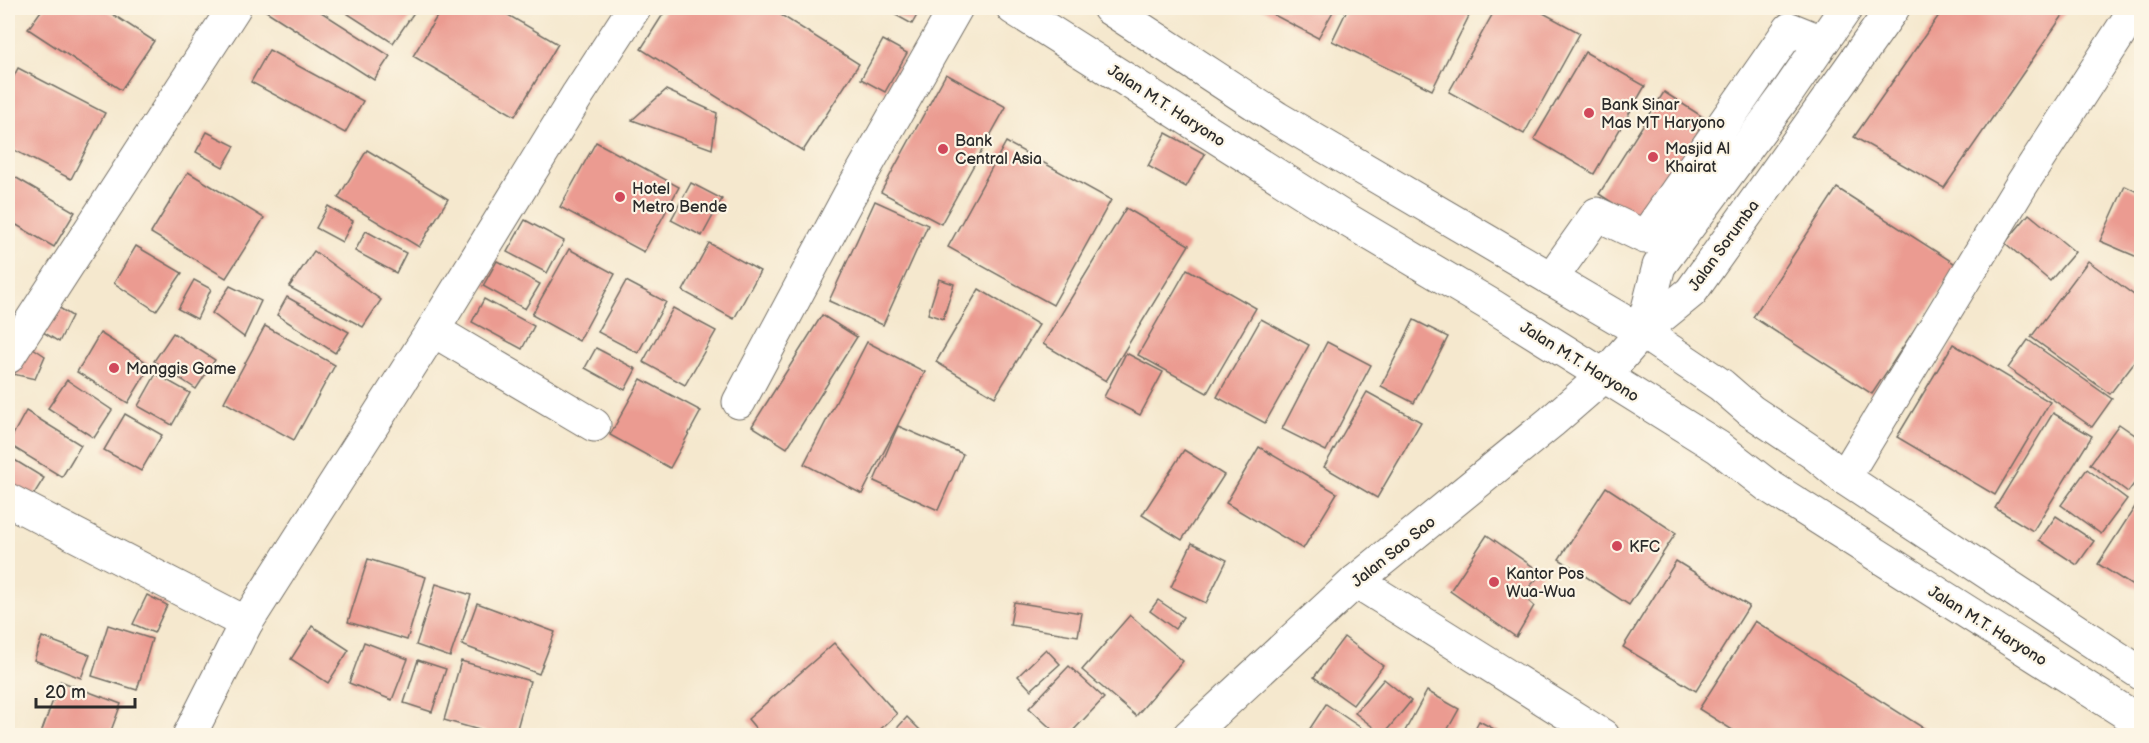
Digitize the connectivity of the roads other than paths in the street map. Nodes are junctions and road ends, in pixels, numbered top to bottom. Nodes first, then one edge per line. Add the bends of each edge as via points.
1 (234, 8) edge
2 (634, 8) edge
3 (956, 8) edge
4 (1013, 8) edge
5 (1109, 8) edge
6 (1846, 8) edge
7 (1893, 8) edge
8 (2136, 8) edge
9 (1822, 42) junction
10 (1551, 279) junction
11 (433, 330) junction
12 (1642, 332) junction
13 (8, 357) edge
14 (1605, 375) junction
15 (739, 402) dead end
16 (594, 425) dead end
17 (1845, 478) junction
18 (8, 500) edge
19 (1356, 581) junction
20 (246, 623) junction
21 (2142, 674) edge
22 (2142, 723) edge
23 (189, 735) edge
24 (1189, 735) edge
25 (1602, 735) edge

1 - 13 main road
2 - 11 main road
3 - 15 main road via 849,195
4 - 14 main road, Jalan M.T. Haryono via 1344,218
5 - 10 main road via 1277,118
6 - 9 main road
7 - 12 main road, Jalan Sorumba via 1690,292
8 - 17 main road via 2022,184
9 - 10 main road via 1790,29 1645,237 1598,214
9 - 12 main road via 1659,266
10 - 12 main road
11 - 16 main road
11 - 20 main road
12 - 14 main road, Jalan Sorumba
12 - 17 main road via 1721,385
14 - 19 main road, Jalan Sao Sao
14 - 22 main road, Jalan M.T. Haryono via 1718,447 1767,485
17 - 21 main road
18 - 20 main road
19 - 24 main road, Jalan Sao Sao
19 - 25 main road
20 - 23 main road

